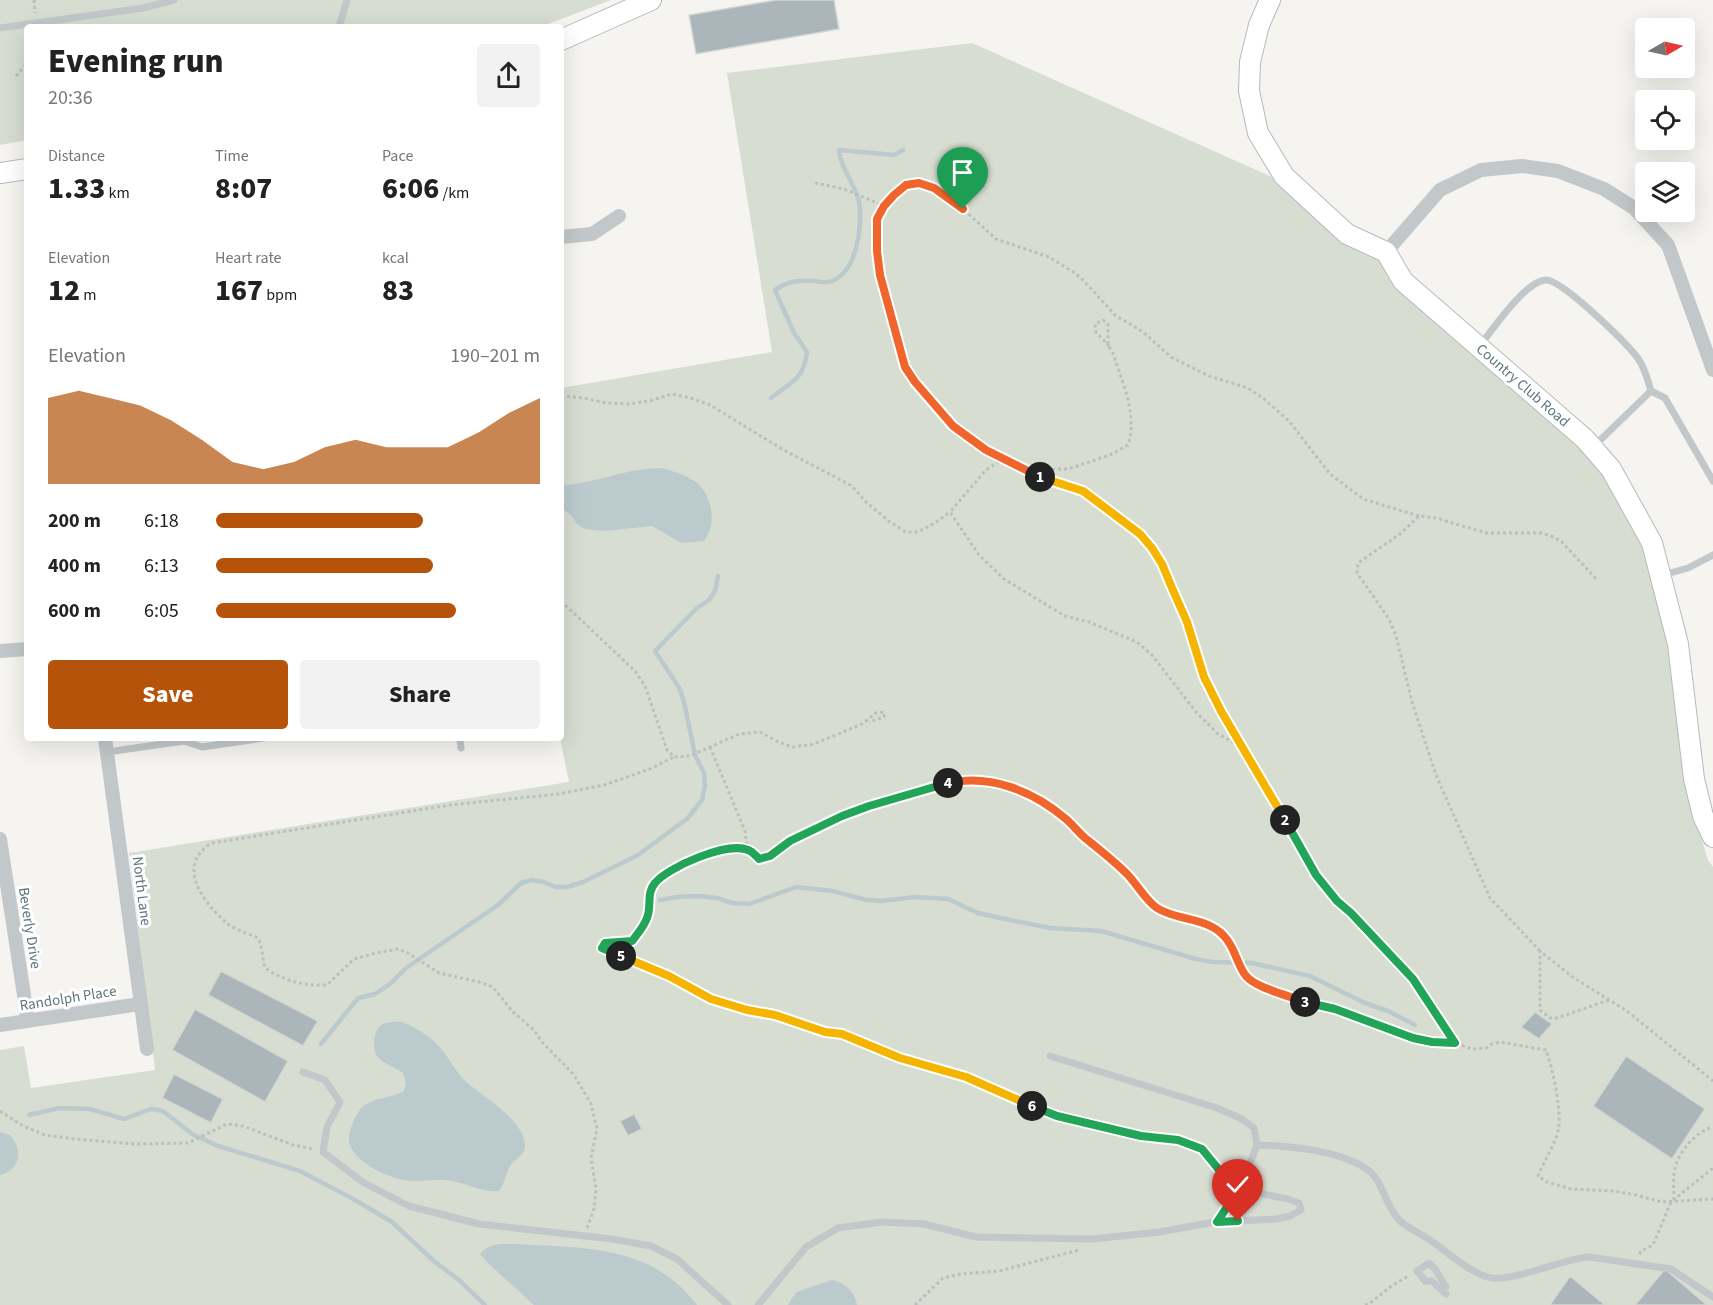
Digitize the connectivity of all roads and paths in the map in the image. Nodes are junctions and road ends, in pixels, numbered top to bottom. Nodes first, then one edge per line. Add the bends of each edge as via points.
1 (174, 0) edge
2 (347, 0) edge
3 (651, 0) edge
4 (1270, 0) edge
5 (29, 24) edge
6 (340, 24) edge
7 (24, 25) edge
8 (0, 28) edge
9 (564, 39) edge
10 (24, 67) edge
11 (16, 76) dead end
12 (24, 170) edge
13 (0, 173) edge
14 (815, 183) dead end
15 (882, 205) dead end
16 (619, 216) dead end
17 (564, 237) edge
18 (1386, 252) junction
19 (1110, 347) junction
20 (1479, 347) junction
21 (1713, 370) edge
22 (1651, 391) junction
23 (564, 396) edge
24 (1592, 448) junction
25 (1004, 458) junction
26 (1026, 470) junction
27 (1713, 481) edge
28 (950, 512) junction
29 (1419, 516) junction
30 (1713, 555) edge
31 (1661, 576) junction
32 (1598, 581) dead end
33 (564, 604) edge
34 (24, 649) edge
35 (0, 651) edge
36 (869, 722) dead end
37 (164, 741) edge
38 (187, 741) edge
39 (243, 741) edge
40 (460, 741) edge
41 (143, 742) edge
42 (106, 745) edge
43 (1240, 746) junction
44 (710, 747) junction
45 (461, 748) dead end
46 (674, 757) junction
47 (1713, 837) edge
48 (0, 839) edge
49 (747, 847) dead end
50 (1540, 951) junction
51 (1609, 1000) junction
52 (140, 1004) junction
53 (27, 1021) junction
54 (0, 1025) edge
55 (1455, 1043) junction
56 (147, 1049) dead end
57 (1050, 1056) dead end
58 (303, 1072) dead end
59 (1713, 1081) edge
60 (0, 1111) edge
61 (1713, 1128) edge
62 (1257, 1145) junction
63 (323, 1152) junction
64 (1713, 1168) edge
65 (1234, 1188) junction
66 (1713, 1199) edge
67 (1672, 1201) junction
68 (1217, 1222) junction
69 (584, 1236) junction
70 (1092, 1239) junction
71 (1631, 1264) junction
72 (1417, 1271) junction
73 (1713, 1297) edge
74 (728, 1305) edge
75 (758, 1305) edge
76 (915, 1305) edge
77 (1365, 1305) edge

1 - 5 lane
2 - 6 lane
3 - 9 street
4 - 18 street via 1250,62 1249,92 1258,133 1284,176 1347,234
7 - 8 lane
10 - 11 path
12 - 13 street
14 - 15 path via 844,189
16 - 17 street via 592,234
18 - 20 street, Country Club Road via 1403,281
18 - 21 street via 1440,190 1481,170 1522,165 1558,171 1604,189 1634,208 1668,245
19 - 19 path via 1108,324 1098,321 1096,332
19 - 26 path via 1132,418 1128,445 1068,469
20 - 22 lane via 1530,285 1553,281 1638,358
20 - 24 street, Country Club Road
22 - 24 lane
22 - 27 lane via 1665,398
23 - 28 path via 622,404 672,394 691,398 852,486 867,503 906,532 918,532
24 - 31 street, Country Club Road via 1611,469 1652,543
25 - 26 path
25 - 28 path via 986,470
25 - 29 path via 953,426 905,367 880,275 876,231 884,206 906,185 919,183 934,188 996,239 1049,257 1083,280 1116,316 1171,357 1209,376 1248,388 1264,399 1289,421 1330,474 1364,500
26 - 43 path via 1083,491 1140,534 1152,548 1187,622 1204,677
28 - 43 path via 979,555 1004,579 1065,616 1137,642 1152,655 1196,712 1218,734
29 - 32 path via 1486,532 1551,536 1561,541
29 - 50 path via 1358,562 1357,573 1396,636 1436,775 1490,898
30 - 31 lane
31 - 47 street, Country Club Road via 1679,646 1694,779
33 - 46 path via 635,671 645,686 667,750
34 - 35 street
36 - 44 path via 884,717 884,712 814,744 793,747 760,732 739,734
37 - 41 lane
38 - 39 lane via 202,747
40 - 45 lane
41 - 42 lane
42 - 52 street, North Lane
43 - 55 path via 1316,875 1413,979
44 - 46 path via 690,756
44 - 49 path via 745,831
46 - 69 path via 604,785 558,794 450,805 212,843 202,849 193,874 206,901 230,925 258,938 265,968 275,975 302,985 327,985 354,959 398,950 449,976 493,987 568,1068 591,1104 597,1129 591,1158 596,1189 594,1209
48 - 53 street, Beverly Drive
50 - 51 path
50 - 51 path via 1540,1010 1550,1018
51 - 59 path
52 - 53 street, Randolph Place
52 - 56 street, North Lane
53 - 54 street, Randolph Place
55 - 65 path via 1413,1038 1259,984 1247,977 1224,935 1192,919 1156,908 1118,865 1058,813 1003,784 975,779 934,786 842,816 790,841 770,856 759,859 748,849 733,849 690,860 655,883 646,920 632,941 605,943 602,948 669,976 711,999 842,1034 900,1058 966,1077 1057,1116 1141,1136 1178,1140 1202,1149
55 - 67 path via 1472,1049 1500,1042 1546,1050 1554,1072 1559,1125 1538,1176 1571,1189 1614,1191
57 - 62 lane via 1217,1108 1254,1128
58 - 63 lane via 325,1080 340,1102 327,1127
60 - 63 path via 45,1135 135,1144 188,1143 227,1124
61 - 67 path via 1702,1130 1677,1161
62 - 65 lane
62 - 71 lane via 1327,1154 1367,1170 1399,1220 1467,1268 1488,1278 1578,1258
63 - 69 lane via 364,1183 409,1206 479,1224
64 - 67 path
65 - 68 lane
65 - 68 lane via 1288,1199 1299,1203 1300,1210 1276,1219
66 - 67 path
67 - 71 path via 1653,1245
68 - 70 lane
69 - 74 lane via 651,1246 677,1259
70 - 75 lane via 976,1237 924,1224 882,1222 838,1228 806,1247
70 - 76 path via 1084,1248 1066,1254 999,1271 943,1278
71 - 73 lane via 1671,1269
72 - 72 lane via 1429,1263 1446,1291 1432,1281 1425,1281
72 - 77 path

